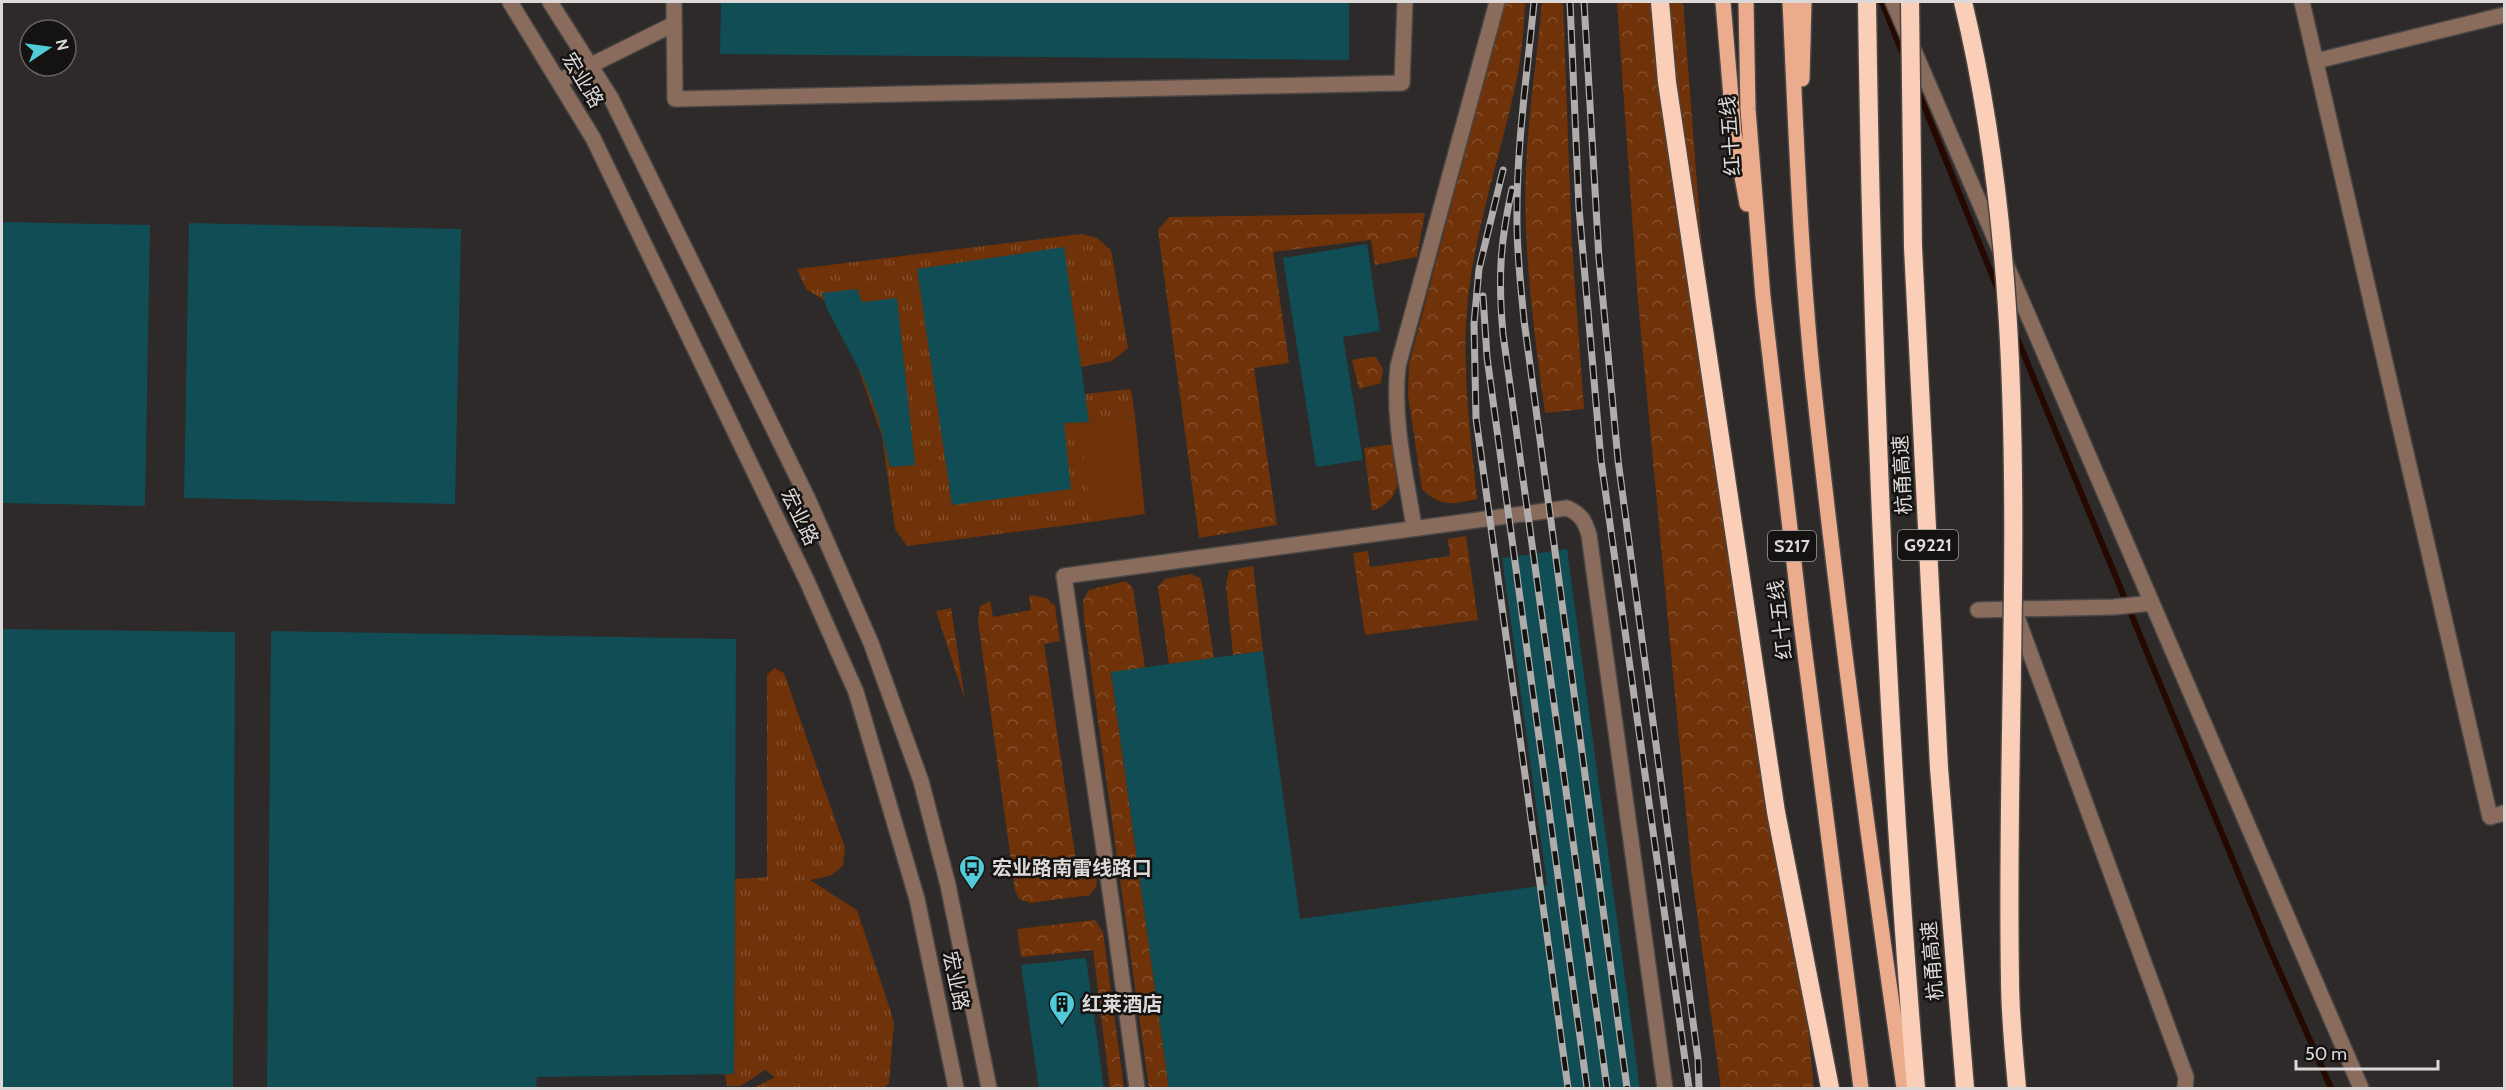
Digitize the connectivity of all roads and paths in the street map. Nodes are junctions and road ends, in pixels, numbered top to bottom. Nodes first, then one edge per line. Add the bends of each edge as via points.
1 (510, 2) edge
2 (550, 2) edge
3 (674, 2) edge
4 (1405, 2) edge
5 (1497, 2) edge
6 (1660, 2) edge
7 (1723, 2) edge
8 (1746, 2) edge
9 (1790, 2) edge
10 (1804, 2) edge
11 (1866, 2) edge
12 (1893, 2) edge
13 (1910, 2) edge
14 (1963, 2) edge
15 (2302, 2) edge
16 (2505, 15) edge
17 (674, 24) junction
18 (2316, 61) junction
19 (591, 67) junction
20 (559, 81) junction
21 (1799, 199) junction
22 (1763, 290) junction
23 (1414, 527) junction
24 (2146, 603) junction
25 (2014, 609) junction
26 (1978, 610) dead end
27 (2505, 813) edge
28 (956, 1089) edge
29 (989, 1089) edge
30 (1137, 1089) edge
31 (1665, 1089) edge
32 (1830, 1089) edge
33 (1861, 1089) edge
34 (1904, 1089) edge
35 (1916, 1089) edge
36 (1965, 1089) edge
37 (2017, 1089) edge
38 (2185, 1089) edge
39 (2361, 1089) edge

1 - 20 street, 宏业路
2 - 19 street, 宏业路
3 - 17 street
4 - 17 street via 1402,83 675,99
5 - 23 street via 1398,366 1396,410
6 - 32 highway via 1668,94 1776,812
7 - 22 main road via 1734,133
8 - 22 main road, 红十五线 / S217 via 1748,109
9 - 21 main road, S217
10 - 21 main road
11 - 35 highway, 杭甬高速 / G9221 via 1877,427 1903,927
12 - 24 street
13 - 36 highway, 杭甬高速 / G9221, bridge via 1913,247 1938,768
14 - 37 highway, bridge via 1978,63 1999,204 2009,364 2013,515 2010,981
15 - 18 street
16 - 18 street
17 - 19 street
18 - 27 street via 2490,817
19 - 20 street
19 - 29 street, 宏业路 via 611,98 798,479 871,643 921,780 948,885
20 - 28 street, 宏业路 via 593,138 807,581 856,692 917,898
21 - 34 main road, S217 via 1813,379 1876,895
22 - 33 main road, 红十五线 / S217
23 - 30 street via 1064,576
23 - 31 street via 1567,508 1584,521
24 - 25 street
24 - 39 street
25 - 26 street
25 - 38 street via 2186,1077

